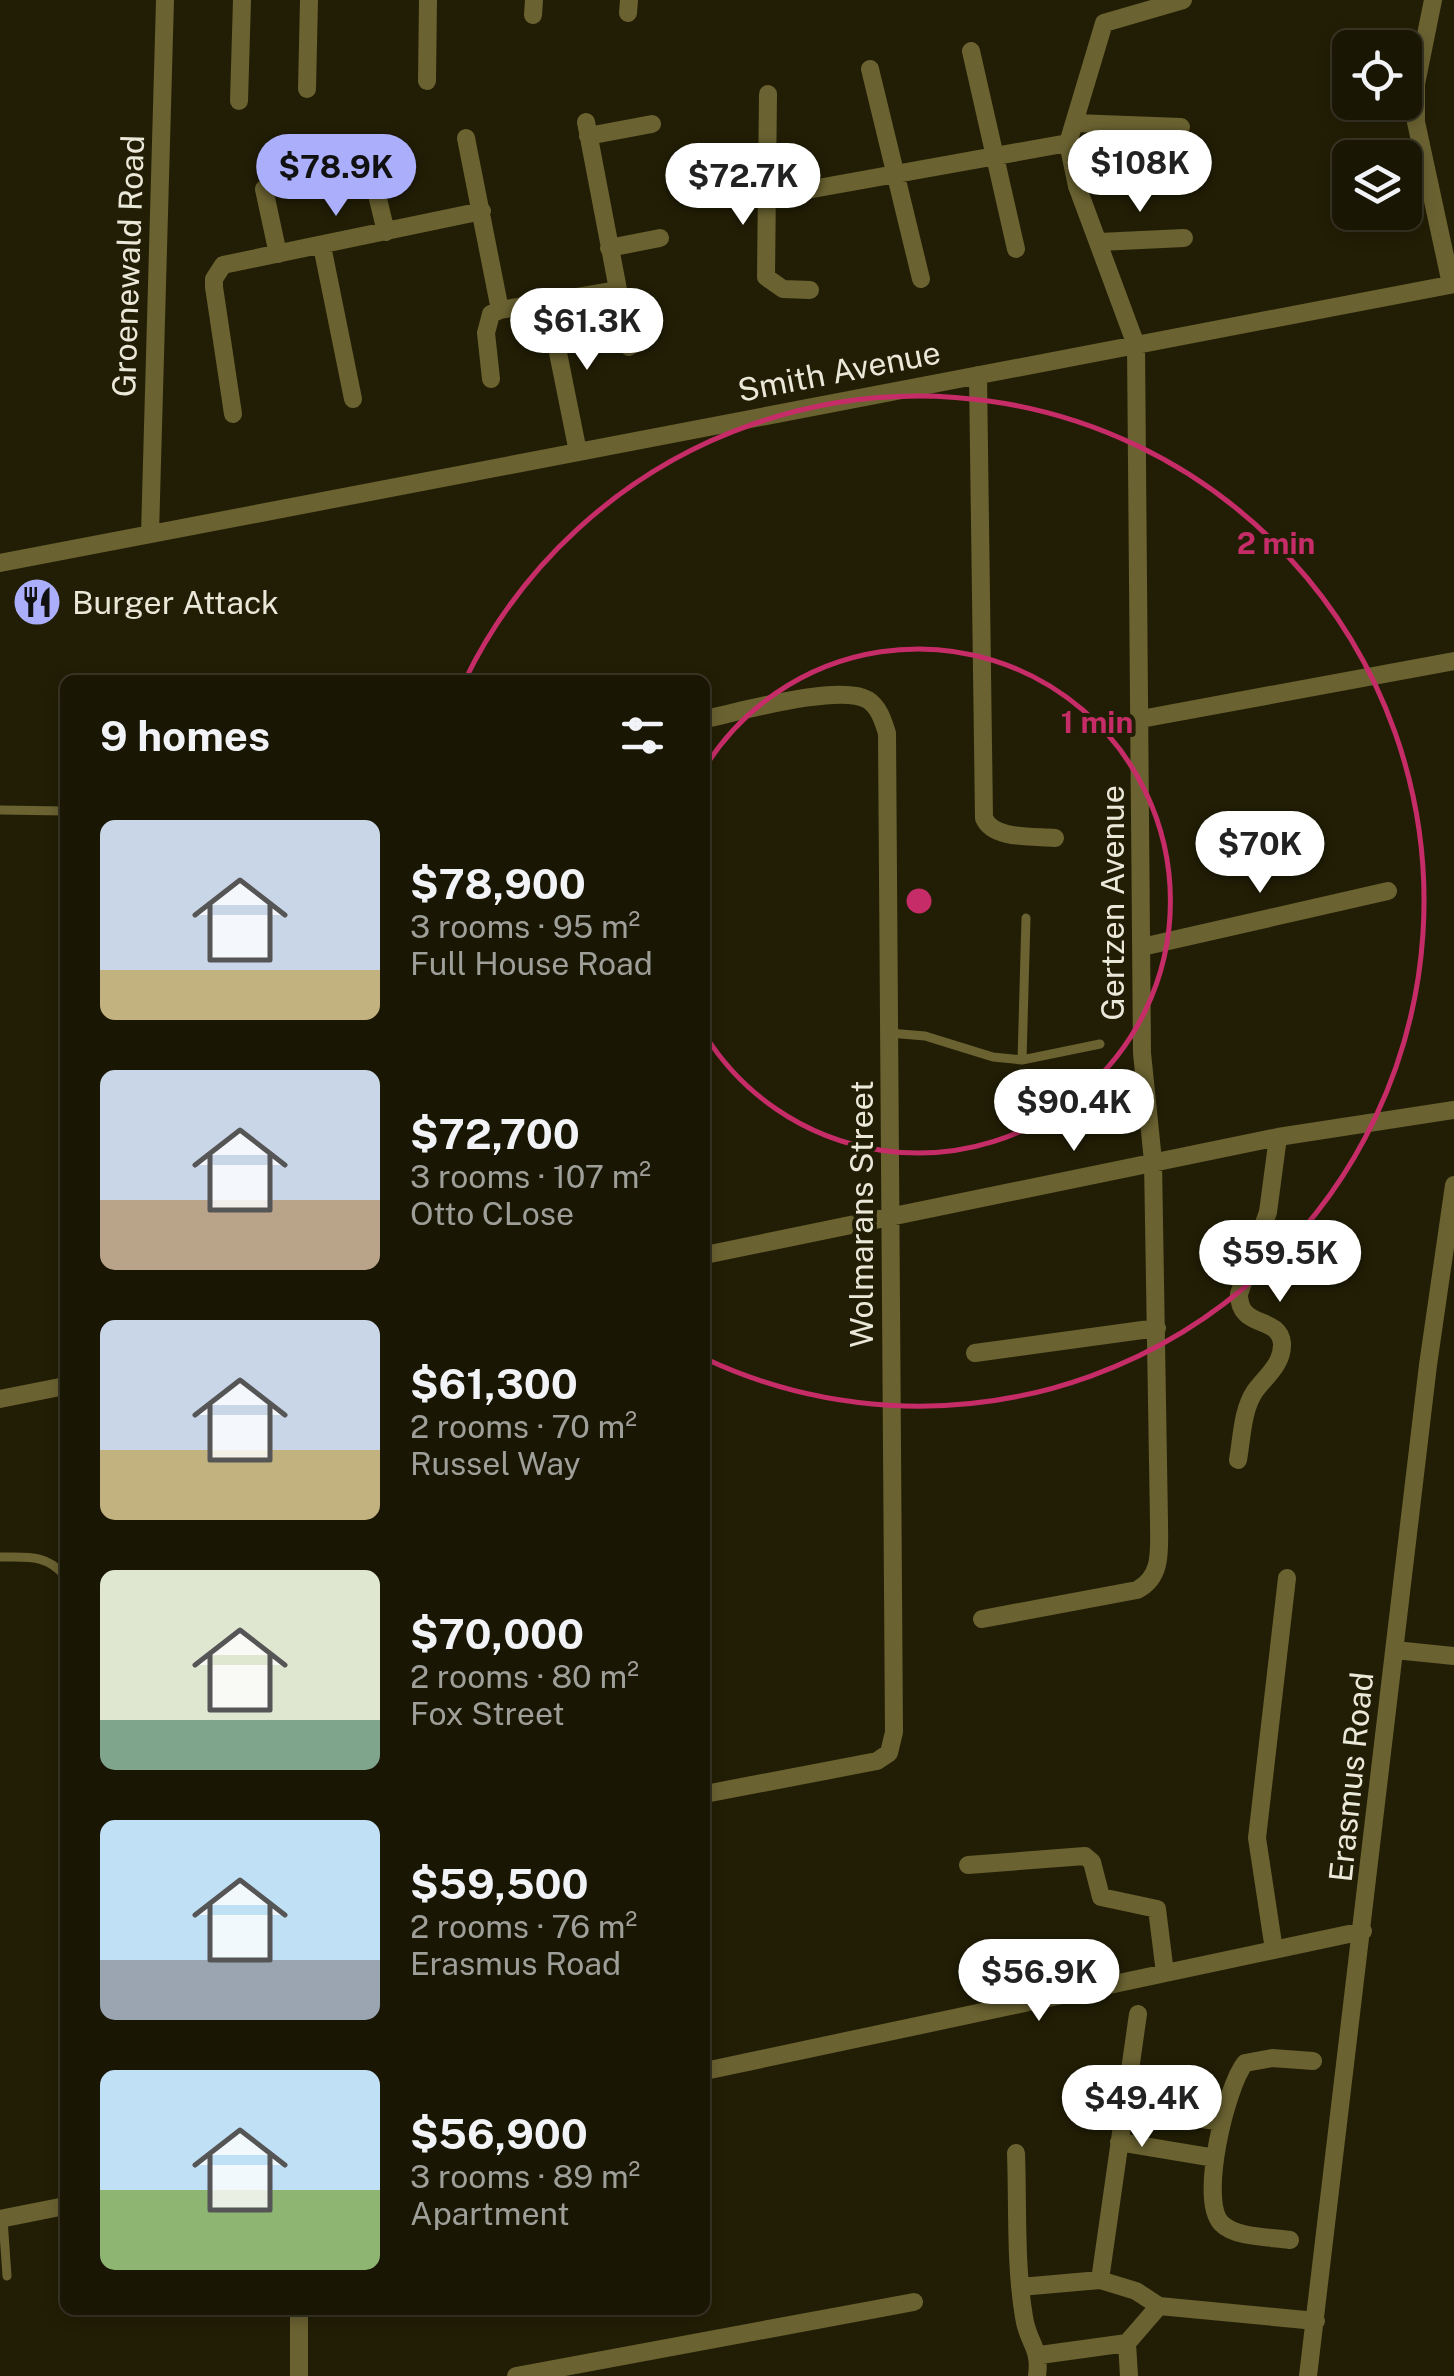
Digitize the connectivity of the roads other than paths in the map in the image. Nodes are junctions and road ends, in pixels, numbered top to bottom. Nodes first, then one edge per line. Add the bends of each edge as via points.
1 (165, 0) edge
2 (242, 0) edge
3 (309, 0) edge
4 (428, 0) edge
5 (1183, 0) edge
6 (1434, 0) edge
7 (971, 51) dead end
8 (870, 70) dead end
9 (428, 82) dead end
10 (307, 89) dead end
11 (768, 94) dead end
12 (239, 101) dead end
13 (1076, 123) junction
14 (652, 124) dead end
15 (1180, 127) dead end
16 (466, 138) dead end
17 (1068, 143) junction
18 (995, 155) junction
19 (370, 166) dead end
20 (898, 174) junction
21 (264, 188) dead end
22 (768, 197) junction
23 (482, 211) junction
24 (386, 232) junction
25 (660, 238) dead end
26 (1184, 238) dead end
27 (1099, 242) junction
28 (322, 246) junction
29 (609, 248) junction
30 (1016, 250) dead end
31 (278, 254) junction
32 (921, 279) dead end
33 (1452, 284) edge
34 (617, 290) junction
35 (810, 290) dead end
36 (548, 303) junction
37 (500, 310) junction
38 (1136, 345) junction
39 (629, 348) dead end
40 (978, 375) junction
41 (491, 379) dead end
42 (353, 400) dead end
43 (233, 414) dead end
44 (578, 452) junction
45 (150, 534) junction
46 (0, 563) edge
47 (1454, 661) edge
48 (710, 718) edge
49 (1141, 719) junction
50 (0, 810) edge
51 (60, 810) edge
52 (1056, 838) dead end
53 (1388, 891) dead end
54 (1026, 918) dead end
55 (1142, 947) junction
56 (890, 1033) junction
57 (1100, 1044) dead end
58 (1022, 1060) junction
59 (1454, 1110) edge
60 (1278, 1137) junction
61 (1153, 1161) junction
62 (1454, 1185) edge
63 (891, 1217) junction
64 (710, 1254) edge
65 (1157, 1328) junction
66 (974, 1353) dead end
67 (60, 1387) edge
68 (0, 1398) edge
69 (1238, 1460) dead end
70 (0, 1557) edge
71 (60, 1570) edge
72 (1287, 1578) dead end
73 (982, 1619) dead end
74 (1395, 1650) junction
75 (1454, 1656) edge
76 (710, 1793) edge
77 (968, 1865) dead end
78 (1363, 1931) junction
79 (1274, 1950) junction
80 (1165, 1973) junction
81 (1138, 2014) dead end
82 (1313, 2061) dead end
83 (710, 2070) edge
84 (1124, 2107) junction
85 (1222, 2122) junction
86 (1120, 2142) junction
87 (1016, 2153) dead end
88 (1215, 2158) junction
89 (60, 2207) edge
90 (1, 2219) edge
91 (1290, 2240) dead end
92 (7, 2276) dead end
93 (1100, 2280) junction
94 (1020, 2286) junction
95 (914, 2302) dead end
96 (1159, 2306) junction
97 (299, 2315) edge
98 (1316, 2321) junction
99 (1127, 2343) junction
100 (1040, 2355) junction
101 (299, 2376) edge
102 (516, 2376) edge
103 (1036, 2376) edge
104 (1129, 2376) edge
105 (1308, 2376) edge

1 - 45 street, Groenewald Road
2 - 12 street
3 - 10 street
4 - 9 street
5 - 13 street via 1104,23
6 - 33 street via 1416,84 1416,122
7 - 18 street
8 - 20 street
11 - 22 street
13 - 15 street
13 - 17 street
14 - 29 street via 587,129
16 - 23 street
17 - 18 street
17 - 27 street, Gertzen Avenue
18 - 20 street
18 - 30 street
19 - 24 street
20 - 22 street
20 - 32 street
21 - 31 street
22 - 35 street via 766,277 784,289
23 - 24 street
23 - 37 street
24 - 28 street
25 - 29 street
26 - 27 street
27 - 38 street, Gertzen Avenue
28 - 31 street
28 - 42 street
29 - 34 street
31 - 43 street via 218,271 214,287
33 - 38 street, Smith Avenue
34 - 36 street
34 - 39 street
36 - 37 street
36 - 44 street
37 - 41 street via 487,325
38 - 40 street, Smith Avenue
38 - 49 street, Gertzen Avenue
40 - 44 street, Smith Avenue
40 - 52 street via 984,818 997,832
44 - 45 street, Smith Avenue
45 - 46 street, Smith Avenue
47 - 49 street
48 - 56 street, Wolmarans Street via 854,695 882,715
49 - 55 street, Gertzen Avenue
50 - 51 lane
53 - 55 street
54 - 58 lane
55 - 61 street, Gertzen Avenue via 1142,1054
56 - 58 lane
56 - 63 street, Wolmarans Street
57 - 58 lane
59 - 60 street
60 - 61 street
60 - 69 street via 1268,1212 1239,1306 1278,1332 1281,1354 1247,1408
61 - 63 street
61 - 65 street, Gertzen Avenue
62 - 74 street, Erasmus Road
63 - 64 street
63 - 76 street, Wolmarans Street via 889,1753 877,1762
65 - 66 street
65 - 73 street, Gertzen Avenue via 1159,1551 1150,1583
67 - 68 street
70 - 71 lane via 41,1557
72 - 79 street via 1257,1838
74 - 75 street
74 - 78 street, Erasmus Road
77 - 80 street via 1085,1856 1101,1898 1157,1909
78 - 79 street
78 - 98 street, Erasmus Road
79 - 80 street
80 - 83 street
81 - 84 street
82 - 85 street via 1245,2064
84 - 85 street
84 - 86 street
85 - 88 street
86 - 88 street
86 - 93 street
87 - 94 street
88 - 91 street via 1218,2220 1231,2230
89 - 90 street
90 - 92 lane
93 - 94 street
93 - 96 street via 1136,2290
94 - 100 street via 1024,2320
95 - 102 street
96 - 98 street
96 - 99 street
97 - 101 street
98 - 105 street, Erasmus Road
99 - 100 street
99 - 104 street
100 - 103 street

